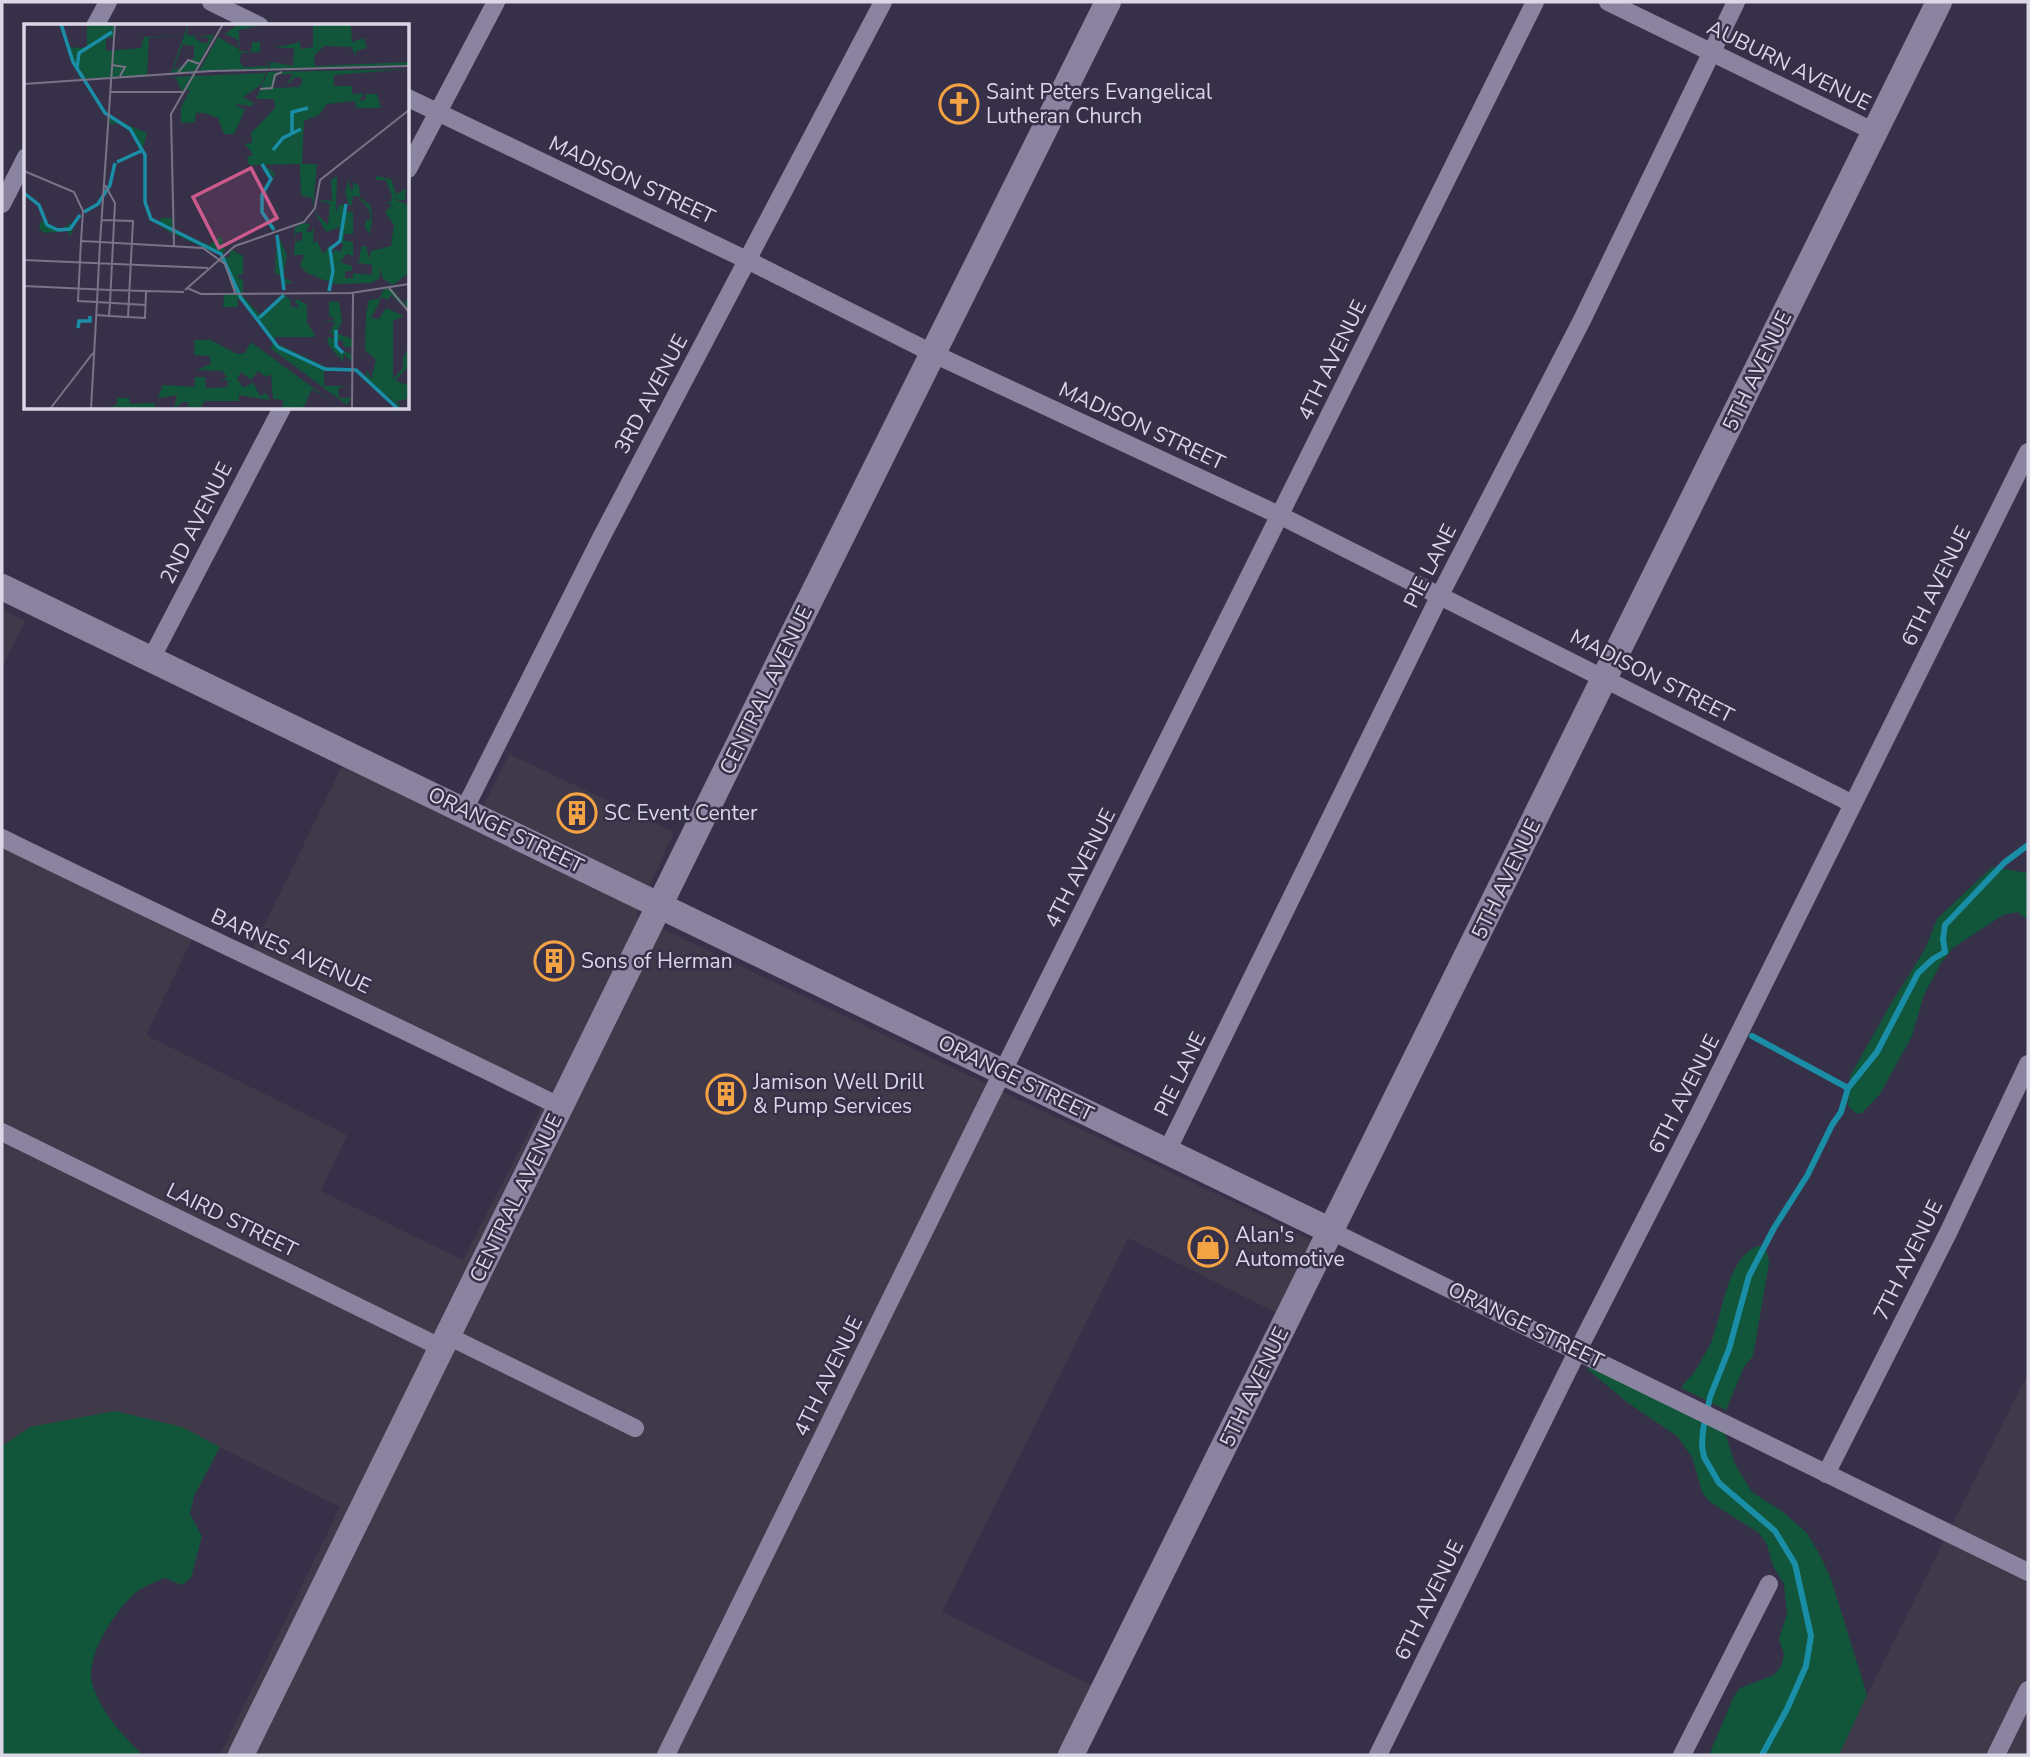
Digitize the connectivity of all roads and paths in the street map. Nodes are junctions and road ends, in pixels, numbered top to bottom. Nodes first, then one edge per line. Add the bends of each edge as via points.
1 (108, 2) edge
2 (211, 2) edge
3 (496, 2) edge
4 (883, 2) edge
5 (1108, 2) edge
6 (1535, 2) edge
7 (1608, 2) edge
8 (1736, 2) edge
9 (1939, 2) edge
10 (96, 24) edge
11 (256, 24) edge
12 (1712, 52) junction
13 (410, 99) edge
14 (438, 113) junction
15 (1875, 132) junction
16 (24, 160) edge
17 (410, 165) edge
18 (6, 183) edge
19 (2, 204) edge
20 (747, 260) junction
21 (934, 354) junction
22 (281, 410) edge
23 (2028, 452) edge
24 (1281, 516) junction
25 (2, 587) edge
26 (1440, 595) junction
27 (151, 659) junction
28 (1605, 678) junction
29 (1853, 804) junction
30 (464, 810) junction
31 (2, 838) edge
32 (660, 905) junction
33 (2028, 1065) edge
34 (1003, 1072) junction
35 (561, 1107) junction
36 (2, 1132) edge
37 (1167, 1151) junction
38 (1332, 1231) junction
39 (445, 1342) junction
40 (1578, 1350) junction
41 (635, 1428) dead end
42 (1826, 1474) junction
43 (2028, 1572) edge
44 (1769, 1584) dead end
45 (2028, 1690) edge
46 (241, 1755) edge
47 (666, 1755) edge
48 (1072, 1755) edge
49 (1378, 1755) edge
50 (1682, 1755) edge
51 (1996, 1755) edge

1 - 10 street
2 - 11 street
3 - 14 street
4 - 20 street, 3RD AVENUE
5 - 21 street, CENTRAL AVENUE
6 - 24 street, 4TH AVENUE
7 - 12 street, AUBURN AVENUE
8 - 12 street, PIE LANE
9 - 15 street, 5TH AVENUE
12 - 15 street, AUBURN AVENUE
12 - 26 street, PIE LANE via 1582,320
13 - 14 street, MADISON STREET
14 - 17 street
14 - 20 street, MADISON STREET
15 - 28 street, 5TH AVENUE
16 - 18 street
18 - 19 street
20 - 21 street, MADISON STREET
20 - 30 street, 3RD AVENUE
21 - 24 street, MADISON STREET
21 - 32 street, CENTRAL AVENUE
22 - 27 street, 2ND AVENUE
23 - 29 street, 6TH AVENUE
24 - 26 street, MADISON STREET
24 - 34 street, 4TH AVENUE
25 - 27 street, ORANGE STREET
26 - 28 street, MADISON STREET
26 - 37 street, PIE LANE
27 - 30 street, ORANGE STREET
28 - 29 street, MADISON STREET
28 - 38 street, 5TH AVENUE
29 - 40 street, 6TH AVENUE
30 - 32 street, ORANGE STREET
31 - 35 street, BARNES AVENUE
32 - 34 street, ORANGE STREET
32 - 35 street, CENTRAL AVENUE
33 - 42 street, 7TH AVENUE
34 - 37 street, ORANGE STREET
34 - 47 street, 4TH AVENUE
35 - 39 street, CENTRAL AVENUE
36 - 39 street, LAIRD STREET
37 - 38 street, ORANGE STREET
38 - 40 street, ORANGE STREET
38 - 48 street, 5TH AVENUE
39 - 41 street, LAIRD STREET
39 - 46 street, CENTRAL AVENUE
40 - 42 street, ORANGE STREET
40 - 49 street, 6TH AVENUE
42 - 43 street, ORANGE STREET
44 - 50 street
45 - 51 street

